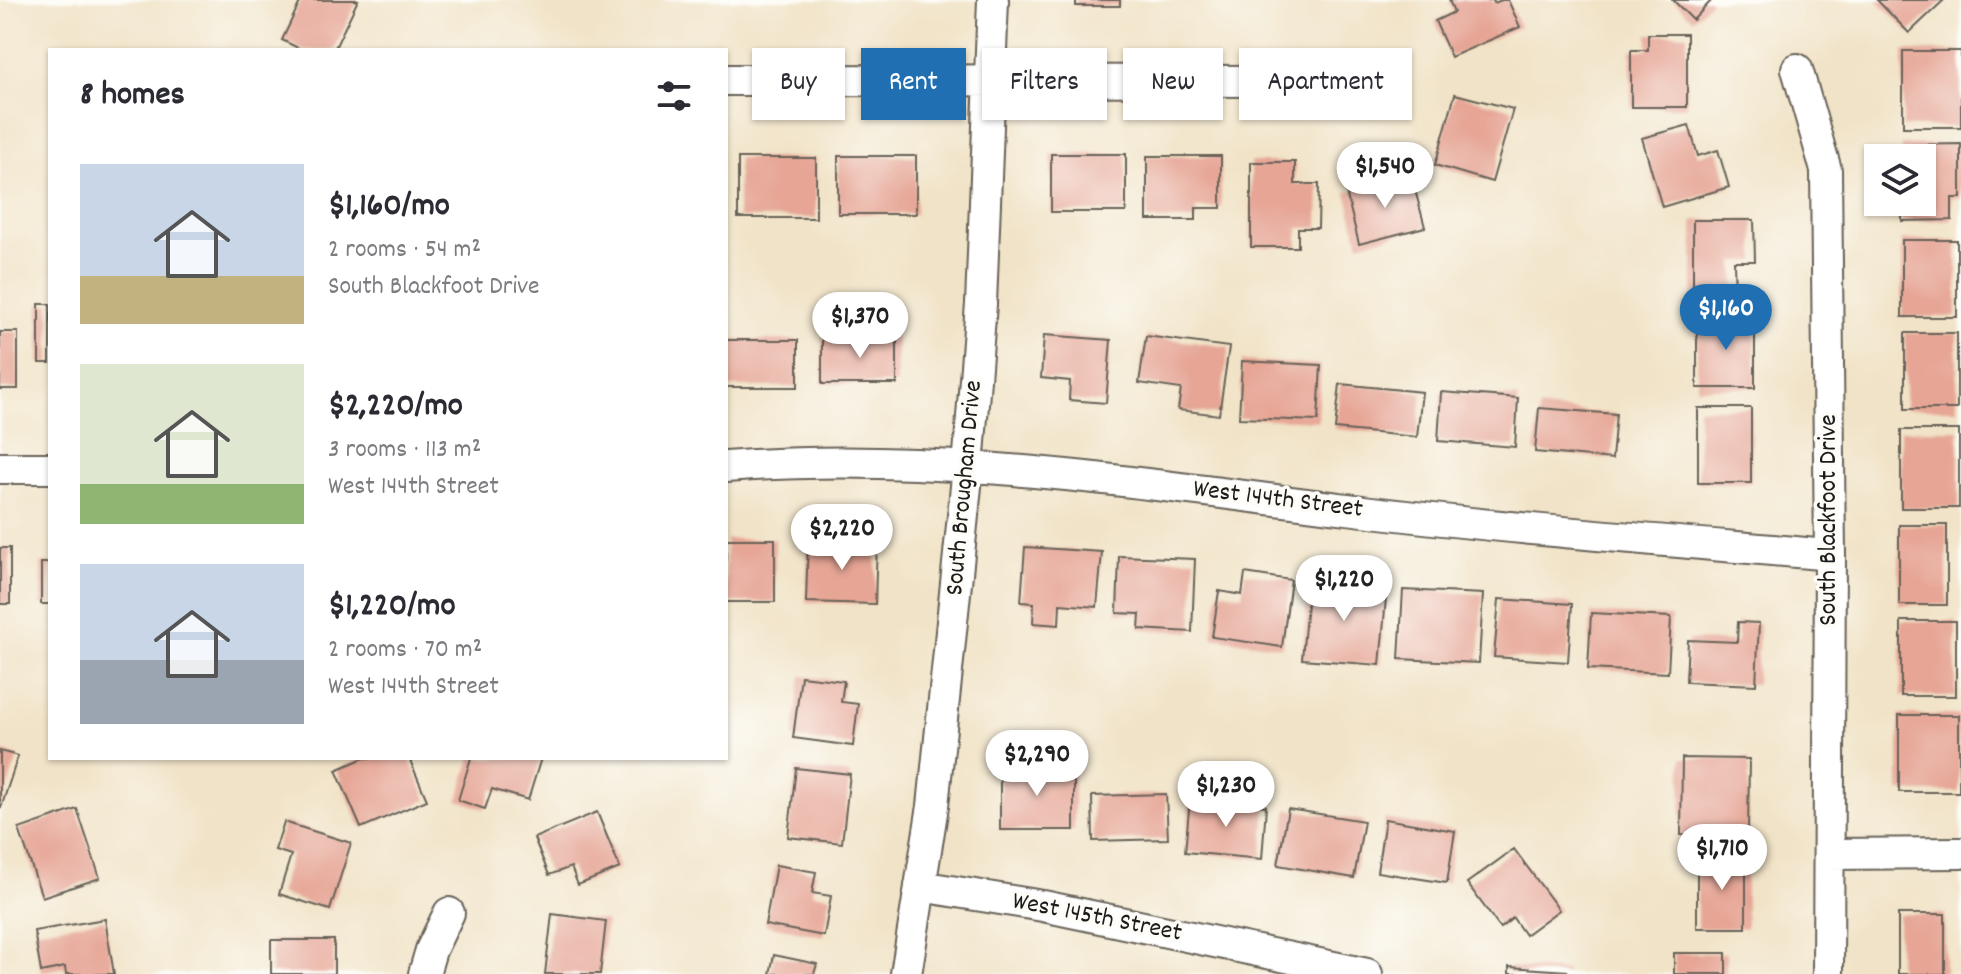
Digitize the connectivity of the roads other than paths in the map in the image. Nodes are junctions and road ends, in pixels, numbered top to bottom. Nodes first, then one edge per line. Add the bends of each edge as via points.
1 (993, 0) edge
2 (991, 48) edge
3 (1797, 69) dead end
4 (728, 80) edge
5 (982, 81) edge
6 (1107, 81) edge
7 (1239, 81) edge
8 (988, 120) edge
9 (728, 467) edge
10 (968, 467) junction
11 (0, 468) edge
12 (48, 468) edge
13 (1830, 555) junction
14 (1961, 853) edge
15 (1829, 854) junction
16 (920, 886) junction
17 (449, 913) dead end
18 (424, 974) edge
19 (906, 974) edge
20 (1367, 974) edge
21 (1828, 974) edge

1 - 2 street, South Brougham Drive
3 - 13 street, South Blackfoot Drive via 1826,170
4 - 5 street
6 - 7 street
8 - 10 street, South Brougham Drive
9 - 10 street, West 144th Street
10 - 13 street, West 144th Street via 1460,523
10 - 16 street, South Brougham Drive
11 - 12 street
13 - 15 street, South Blackfoot Drive
14 - 15 street
15 - 21 street, South Blackfoot Drive
16 - 19 street, South Brougham Drive
16 - 20 street, West 145th Street via 1043,906
17 - 18 street

